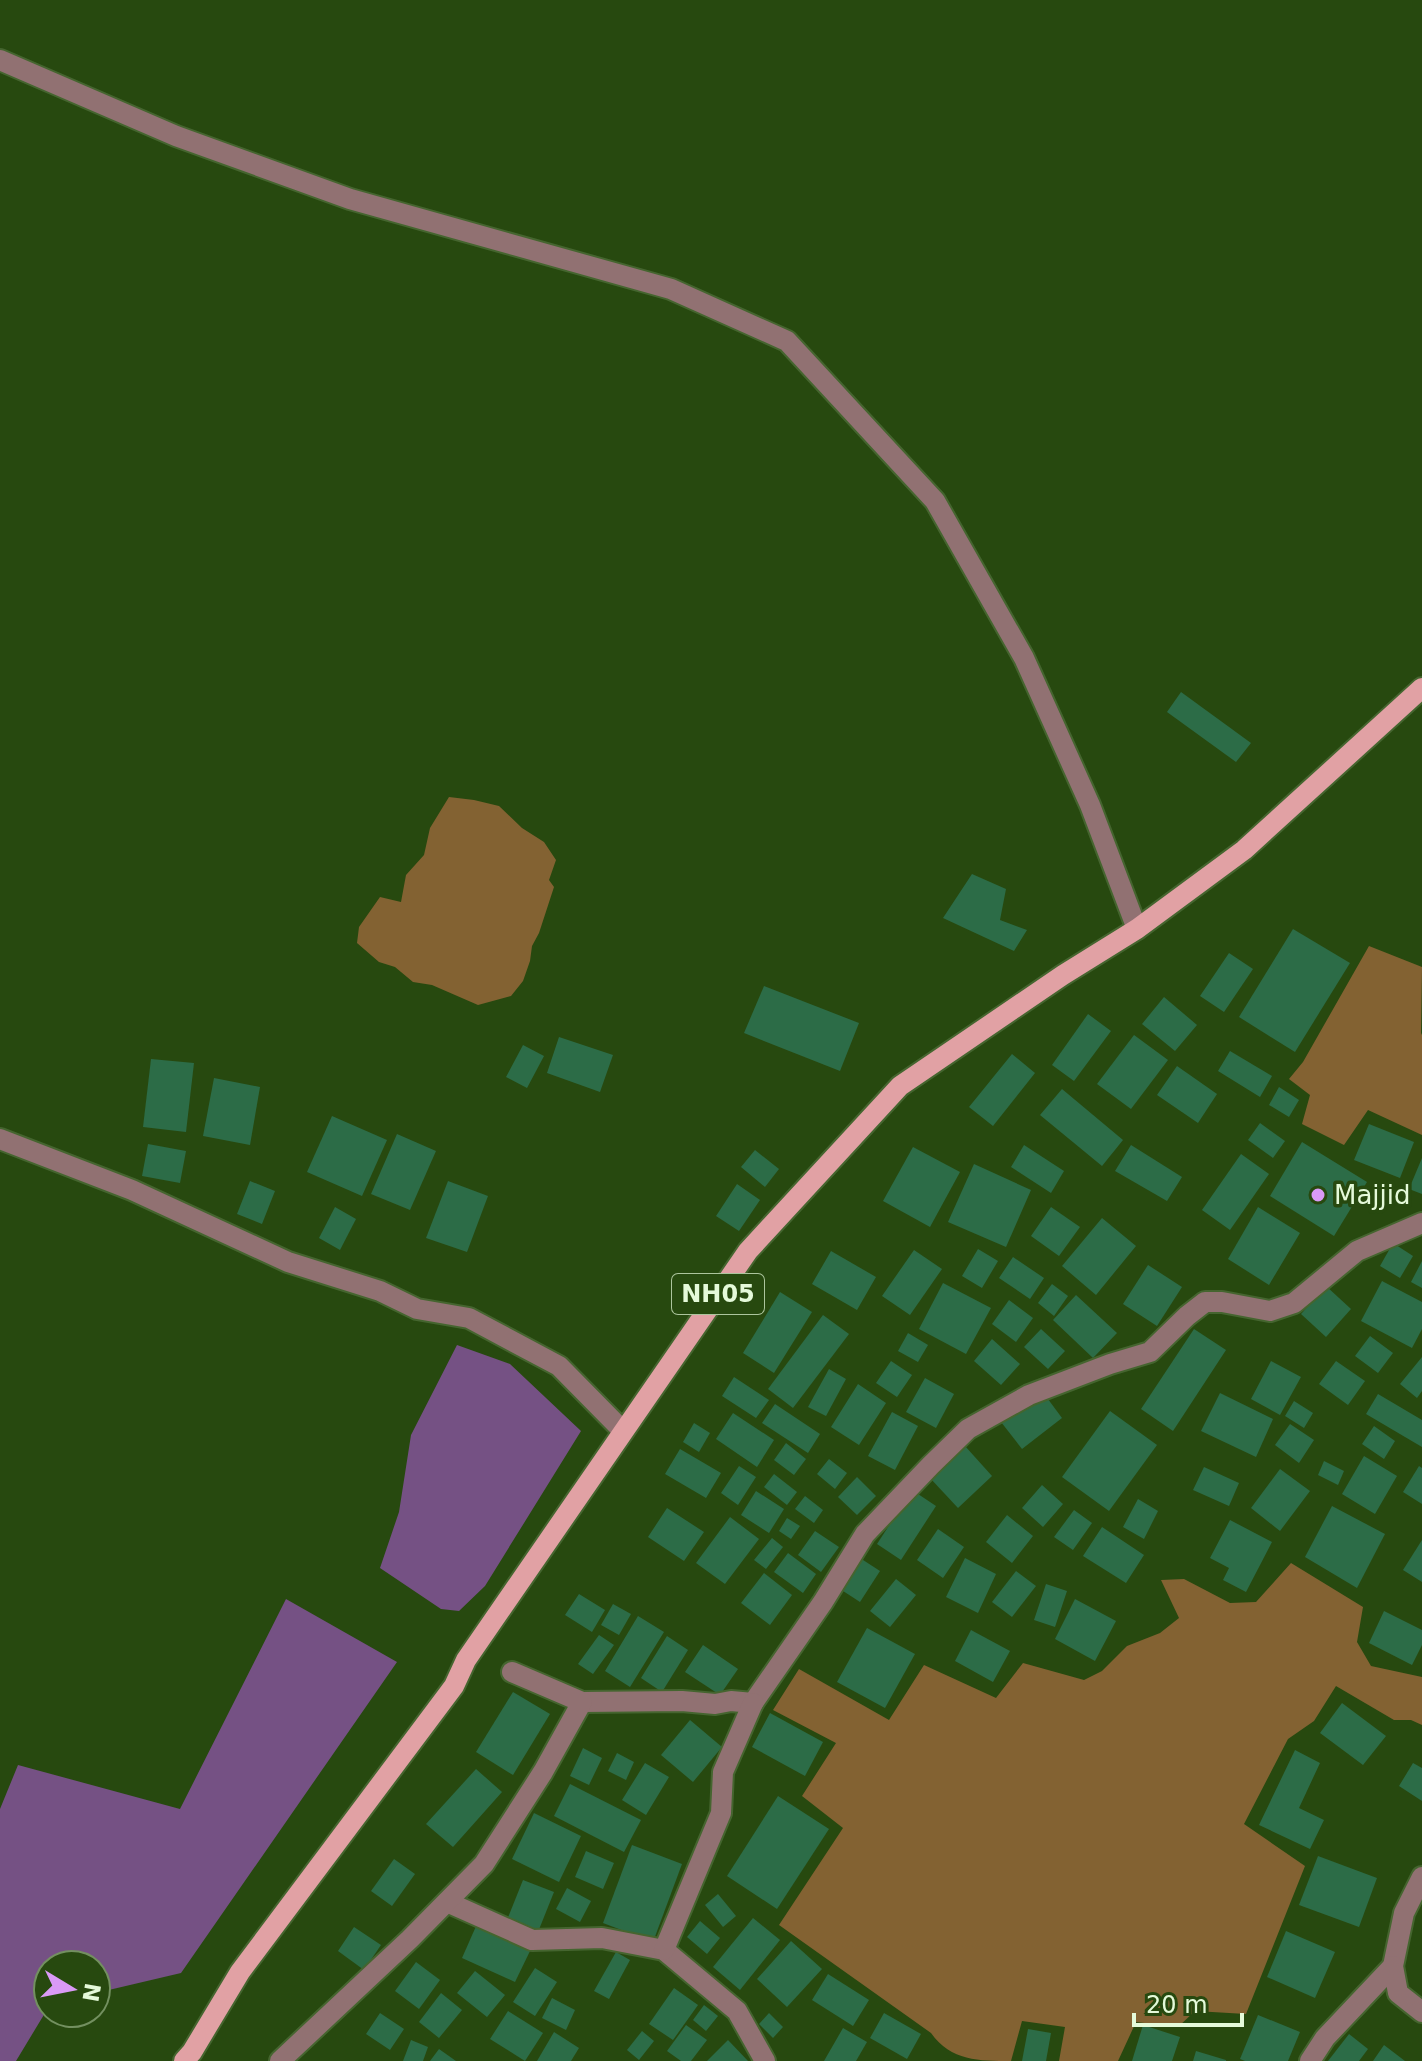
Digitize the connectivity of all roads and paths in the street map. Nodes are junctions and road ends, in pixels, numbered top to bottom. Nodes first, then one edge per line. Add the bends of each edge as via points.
1 (0, 60) edge
2 (1422, 688) edge
3 (1137, 929) junction
4 (0, 1139) edge
5 (1422, 1223) edge
6 (623, 1431) junction
7 (512, 1672) dead end
8 (582, 1702) junction
9 (753, 1703) junction
10 (1422, 1877) edge
11 (447, 1902) junction
12 (664, 1950) junction
13 (1393, 1966) junction
14 (1422, 2012) edge
15 (184, 2061) edge
16 (280, 2061) edge
17 (765, 2061) edge
18 (1310, 2061) edge

1 - 3 street via 176,136 336,194 671,289 787,341 935,501 1024,658 1090,805
2 - 3 main road, NH05 via 1244,850
3 - 6 main road, NH05 via 900,1086 748,1251
4 - 6 street via 132,1190 288,1262 380,1291 417,1309 469,1318 559,1366
5 - 9 street via 1357,1251 1294,1303 1270,1311 1205,1302 1150,1352 1029,1395 968,1429 865,1534
6 - 15 main road, NH05 via 466,1660 454,1686 240,1972
7 - 8 street
8 - 9 street
8 - 11 street via 484,1864
9 - 12 street via 723,1772 721,1813
10 - 13 street via 1404,1913
11 - 12 street via 532,1940 602,1938
11 - 16 street
12 - 17 street via 737,2011
13 - 14 street via 1398,1993
13 - 18 street

